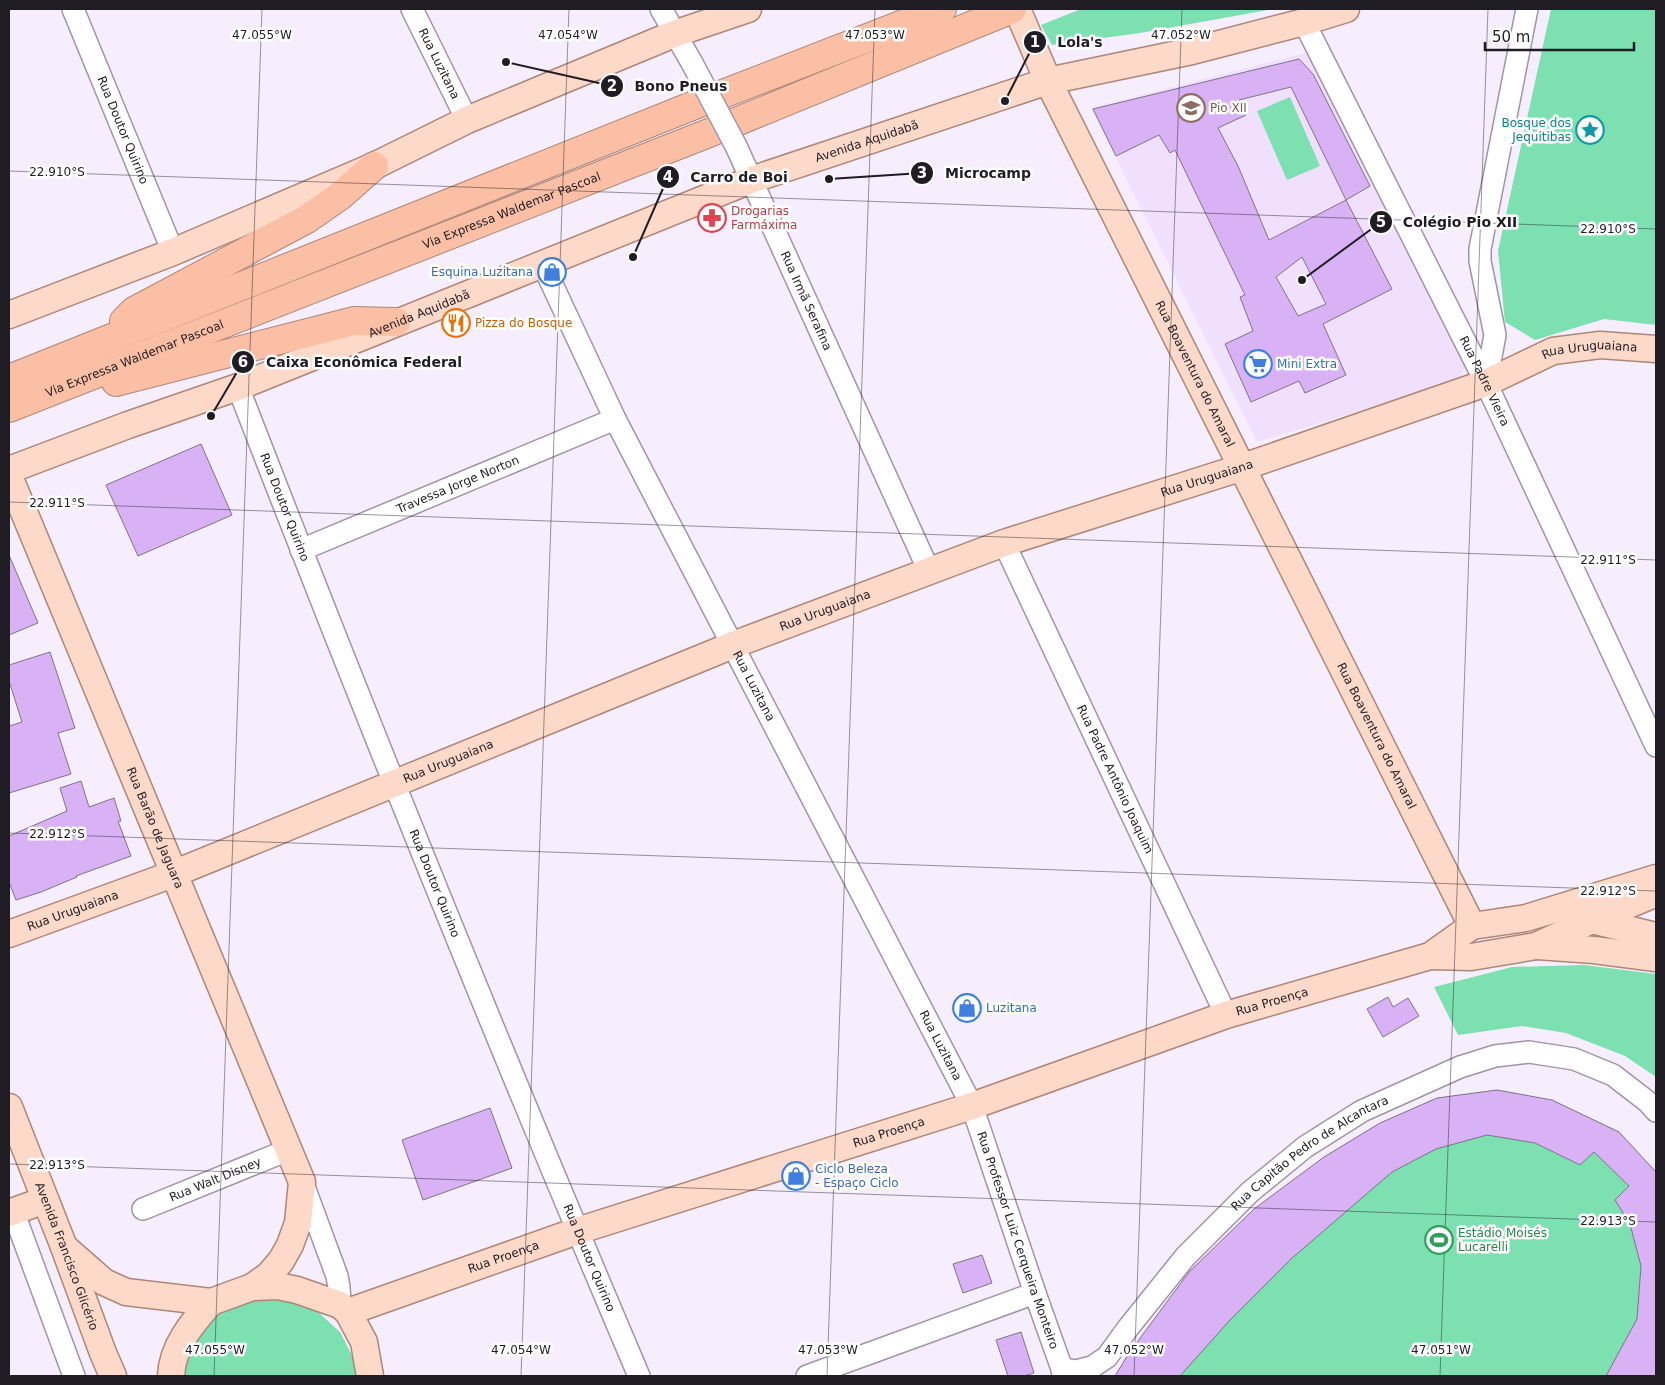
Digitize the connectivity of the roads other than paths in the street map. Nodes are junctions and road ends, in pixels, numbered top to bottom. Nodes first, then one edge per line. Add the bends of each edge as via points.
1 (73, 9) edge
2 (412, 9) edge
3 (661, 9) edge
4 (748, 9) edge
5 (942, 9) edge
6 (1012, 9) edge
7 (1017, 9) edge
8 (1346, 9) edge
9 (1527, 9) edge
10 (1304, 22) junction
11 (674, 34) junction
12 (1048, 81) junction
13 (467, 120) junction
14 (374, 166) junction
15 (751, 180) junction
16 (173, 252) junction
17 (543, 265) junction
18 (9, 315) edge
19 (396, 322) junction
20 (107, 340) junction
21 (1656, 349) edge
22 (9, 379) edge
23 (1486, 383) junction
24 (70, 384) junction
25 (238, 387) junction
26 (9, 408) edge
27 (615, 419) junction
28 (1243, 467) junction
29 (9, 470) edge
30 (9, 476) edge
31 (1004, 543) junction
32 (301, 550) junction
33 (929, 571) junction
34 (734, 645) junction
35 (1656, 746) edge
36 (395, 784) junction
37 (173, 874) junction
38 (1656, 878) edge
39 (1656, 893) edge
40 (1526, 918) junction
41 (1592, 920) junction
42 (1472, 926) junction
43 (9, 934) edge
44 (1656, 936) edge
45 (1536, 946) junction
46 (1430, 956) junction
47 (1656, 958) edge
48 (1226, 1015) junction
49 (972, 1106) junction
50 (9, 1107) edge
51 (1656, 1111) edge
52 (288, 1150) junction
53 (302, 1182) junction
54 (45, 1200) junction
55 (143, 1209) dead end
56 (11, 1212) edge
57 (577, 1231) junction
58 (64, 1247) junction
59 (252, 1287) junction
60 (1035, 1293) junction
61 (211, 1302) junction
62 (344, 1308) junction
63 (1063, 1373) edge
64 (74, 1376) edge
65 (113, 1376) edge
66 (170, 1376) edge
67 (370, 1376) edge
68 (639, 1376) edge
69 (807, 1376) edge

1 - 16 street, Rua Doutor Quirino
2 - 13 street, Rua Luzitana
3 - 11 street, Rua Irmã Serafina
4 - 11 main road
5 - 20 highway
6 - 24 highway, Via Expressa Waldemar Pascoal via 709,133
7 - 12 main road, Rua Boaventura do Amaral
8 - 10 main road, Avenida Aquidabã
9 - 23 street via 1480,249 1495,334
10 - 12 main road, Avenida Aquidabã via 1192,51
10 - 23 street, Rua Padre Vieira
11 - 13 main road
11 - 15 street, Rua Irmã Serafina, bridge via 736,146
12 - 15 main road, Avenida Aquidabã
12 - 28 main road, Rua Boaventura do Amaral
13 - 14 main road
14 - 16 main road
14 - 20 highway via 307,219 134,311
15 - 17 main road, Avenida Aquidabã
15 - 33 street, Rua Irmã Serafina
16 - 18 main road
17 - 19 main road, Avenida Aquidabã
17 - 27 street, Rua Luzitana
19 - 24 highway via 354,321 110,383
19 - 25 main road, Avenida Aquidabã
20 - 22 highway
21 - 23 main road, Rua Uruguaiana via 1600,346 1552,351
23 - 28 main road, Rua Uruguaiana
23 - 35 street, Rua Padre Vieira
24 - 26 highway, Via Expressa Waldemar Pascoal
25 - 29 main road, Avenida Aquidabã
25 - 32 street, Rua Doutor Quirino
27 - 32 street, Travessa Jorge Norton
27 - 34 street, Rua Luzitana
28 - 31 main road, Rua Uruguaiana
28 - 42 main road, Rua Boaventura do Amaral
30 - 37 main road, Rua Barão de Jaguara
31 - 33 main road, Rua Uruguaiana
31 - 48 street, Rua Padre Antônio Joaquim
32 - 36 street, Rua Doutor Quirino
33 - 34 main road, Rua Uruguaiana
34 - 36 main road, Rua Uruguaiana
34 - 49 street, Rua Luzitana
36 - 37 main road, Rua Uruguaiana
36 - 57 street, Rua Doutor Quirino
37 - 43 main road, Rua Uruguaiana
37 - 52 main road, Rua Barão de Jaguara
38 - 40 main road, Rua Proença
39 - 41 main road, Rua Proença
40 - 41 main road, Rua Proença via 1574,916
40 - 42 main road, Rua Proença
41 - 44 main road
41 - 45 main road, Rua Proença
42 - 46 main road, Rua Proença
45 - 46 main road, Rua Proença via 1471,957
45 - 47 main road
46 - 48 main road, Rua Proença
48 - 49 main road, Rua Proença
49 - 57 main road, Rua Proença
49 - 60 street, Rua Professor Luiz Cerqueira Monteiro
50 - 54 main road, Avenida Francisco Glicério
51 - 63 street, Rua Capitão Pedro de Alcantara via 1613,1075 1574,1059 1529,1052 1495,1056 1460,1067 1362,1111 1305,1147 1250,1192 1185,1257 1107,1357 1092,1367
52 - 53 main road, Rua Barão de Jaguara
52 - 55 street, Rua Walt Disney
53 - 59 main road via 298,1223 290,1245 270,1275
53 - 62 street via 337,1276
54 - 56 main road
54 - 58 main road, Avenida Francisco Glicério
56 - 64 street
57 - 62 main road, Rua Proença
57 - 68 street, Rua Doutor Quirino
58 - 61 main road via 104,1282 126,1292
58 - 65 main road, Avenida Francisco Glicério
59 - 61 main road
59 - 62 main road via 278,1286 297,1290
60 - 63 street, Rua Professor Luiz Cerqueira Monteiro
60 - 69 street
61 - 66 main road via 185,1334
62 - 67 main road via 364,1342

